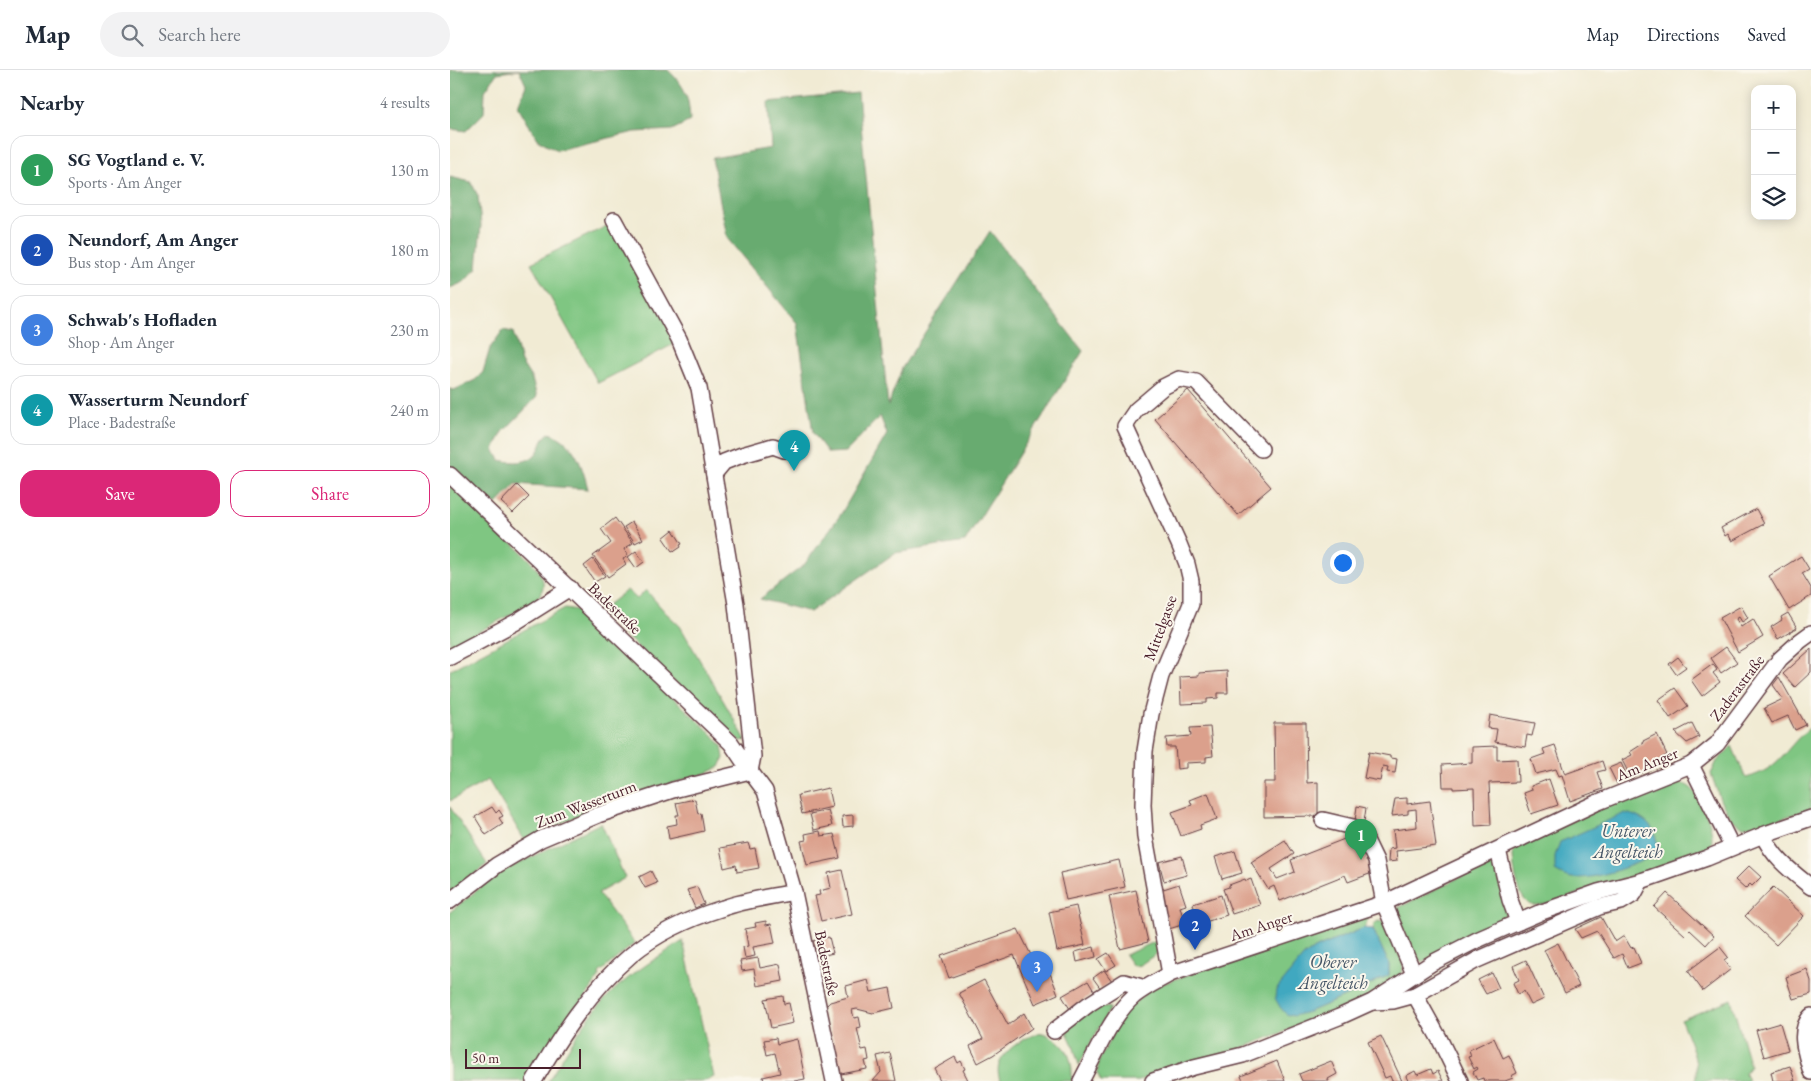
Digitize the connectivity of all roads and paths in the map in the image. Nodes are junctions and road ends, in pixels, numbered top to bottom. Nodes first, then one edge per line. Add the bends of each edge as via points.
1 (614, 220) dead end
2 (1261, 449) dead end
3 (784, 450) dead end
4 (714, 474) junction
5 (450, 475) edge
6 (570, 588) junction
7 (1811, 633) edge
8 (450, 657) edge
9 (1691, 765) junction
10 (750, 771) junction
11 (1811, 818) edge
12 (1323, 820) dead end
13 (1763, 835) junction
14 (1732, 847) junction
15 (1498, 850) junction
16 (1641, 881) junction
17 (1811, 887) edge
18 (794, 892) junction
19 (450, 901) edge
20 (1384, 903) junction
21 (1518, 922) junction
22 (1170, 974) junction
23 (1414, 974) junction
24 (1145, 988) junction
25 (1415, 995) junction
26 (1372, 1002) junction
27 (1811, 1016) edge
28 (1054, 1030) dead end
29 (1811, 1072) edge
30 (534, 1081) edge
31 (834, 1081) edge
32 (1082, 1081) edge
33 (1153, 1081) edge
34 (1460, 1081) edge

1 - 4 street via 679,339 699,388
2 - 22 street, Mittelgasse via 1196,382 1179,379 1163,387 1136,410 1125,426 1179,544 1191,581 1191,604 1161,676 1145,751 1145,837
3 - 4 street via 773,446 742,455 724,462
4 - 10 street via 737,614 753,756
5 - 6 street, Badestraße
6 - 8 street
6 - 10 street, Badestraße via 731,743
7 - 9 street, Zaderastraße via 1780,659 1717,744
9 - 14 street, Am Anger
9 - 15 street, Am Anger via 1596,803
10 - 18 street, Badestraße via 765,790
10 - 19 street, Zum Wasserturm via 673,790 598,815 541,839 498,865
11 - 13 street
12 - 20 street via 1363,834 1376,861
13 - 14 street
13 - 17 street via 1784,865
14 - 16 street
15 - 20 street, Am Anger
15 - 21 street
16 - 21 street via 1598,892
16 - 25 street via 1634,894 1621,902 1599,907 1477,960
18 - 30 street via 724,907 664,933 632,954 580,1008
18 - 31 street, Badestraße
20 - 22 street, Am Anger
20 - 23 street
21 - 23 street
22 - 24 street, Am Anger
23 - 26 street
24 - 28 street via 1124,982
24 - 32 street, Am Anger via 1118,1014
25 - 26 street
25 - 34 street
26 - 33 street via 1243,1055 1194,1066
27 - 29 street via 1803,1030

